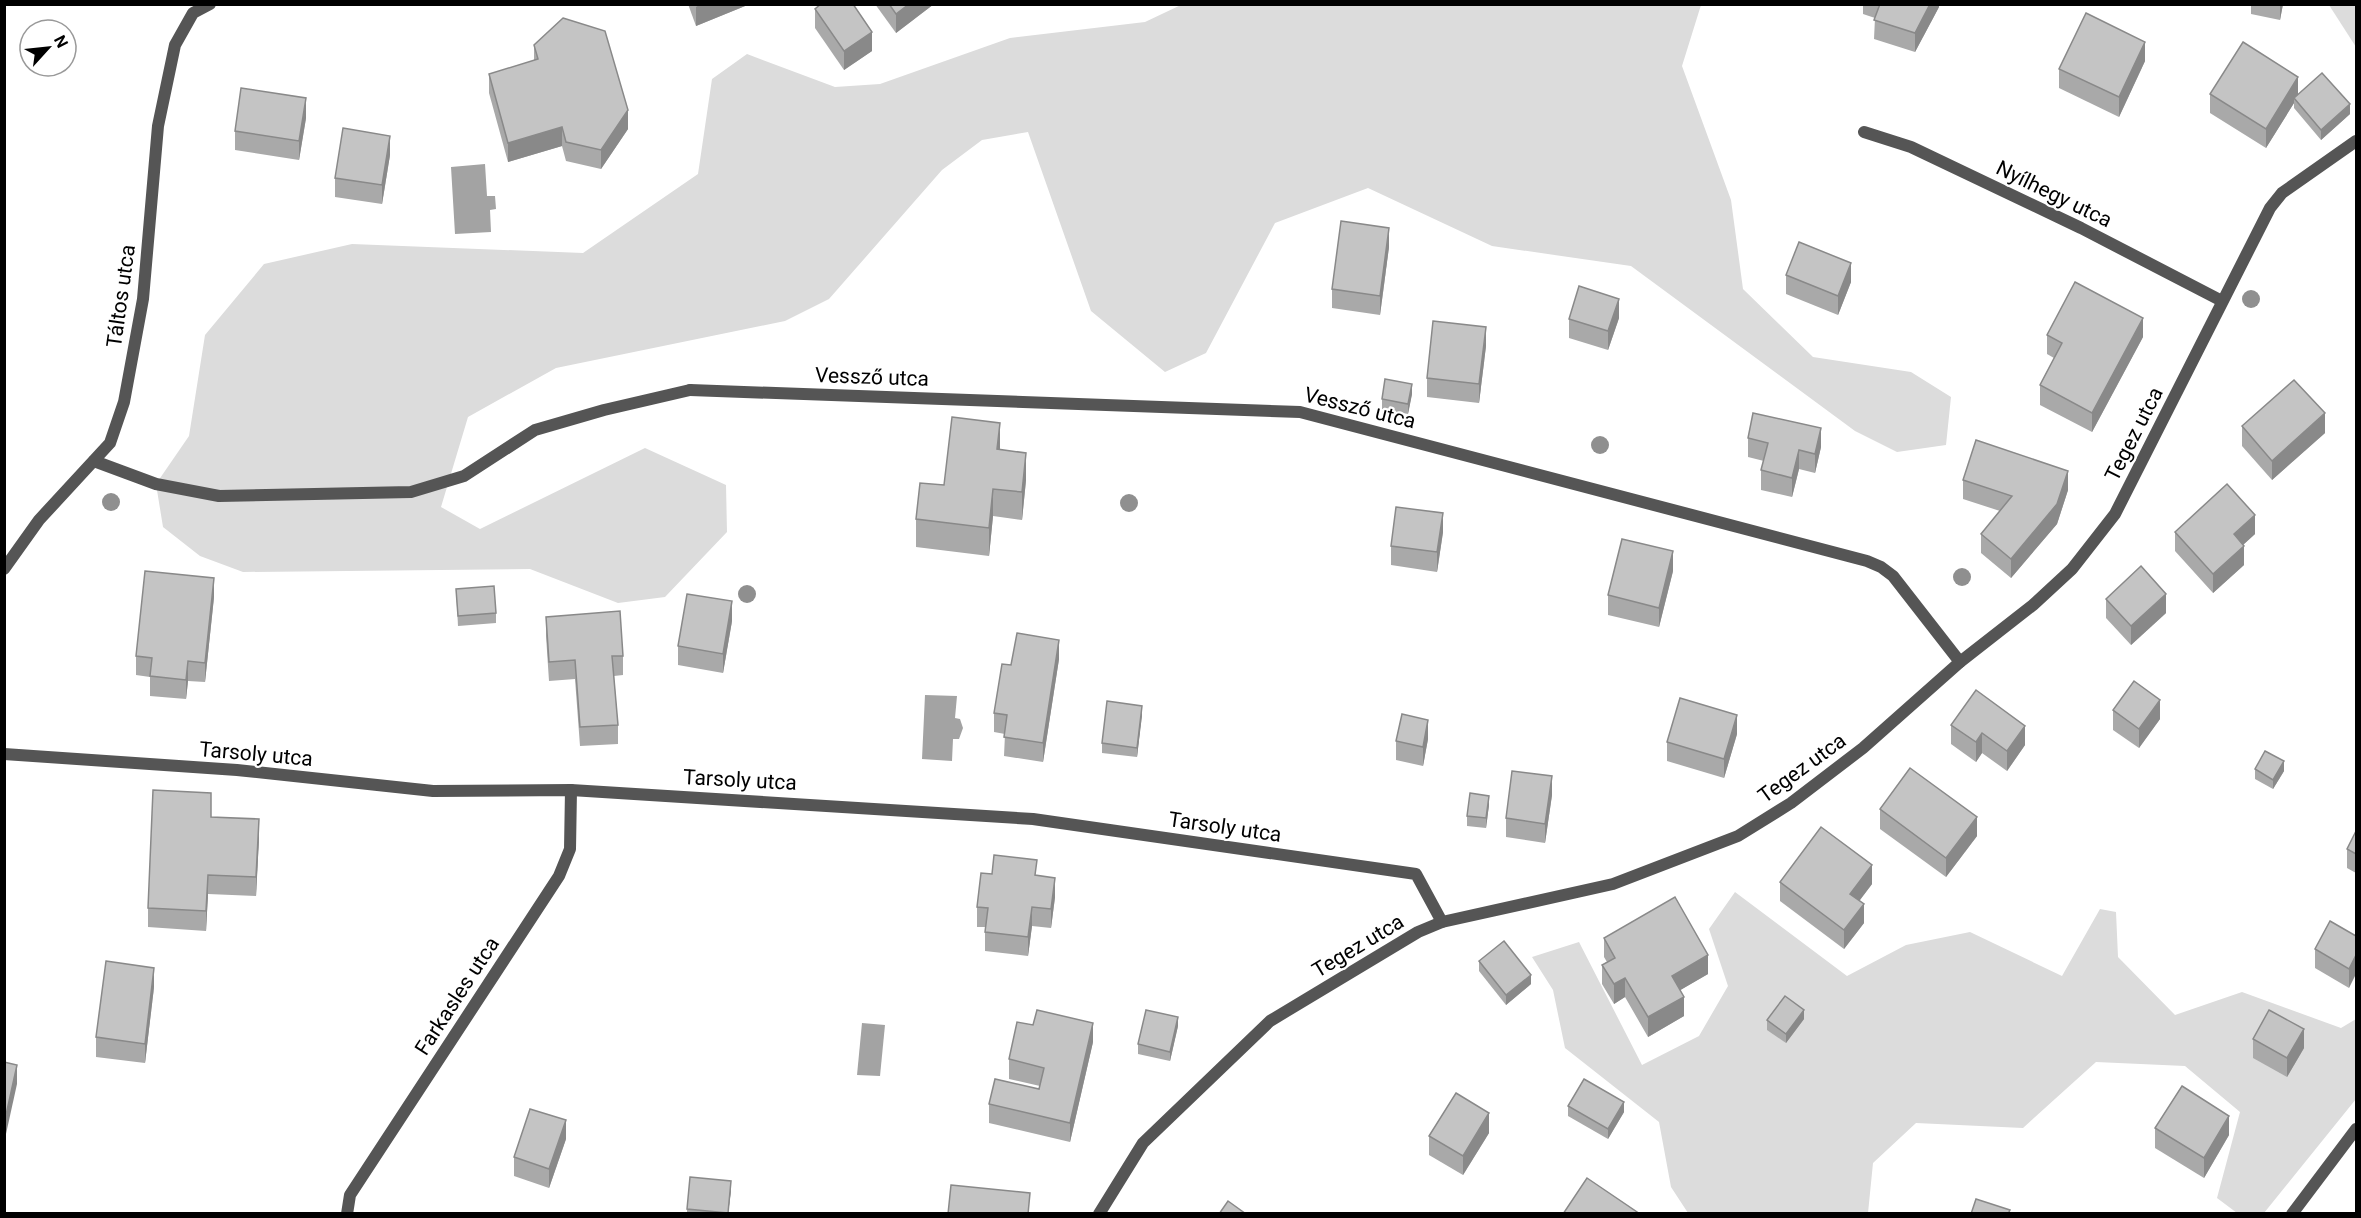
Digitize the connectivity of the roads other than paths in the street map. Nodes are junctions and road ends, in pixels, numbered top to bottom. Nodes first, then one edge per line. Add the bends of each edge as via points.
1 (210, 4) edge
2 (1864, 132) dead end
3 (2356, 141) edge
4 (2222, 300) junction
5 (94, 461) junction
6 (4, 569) edge
7 (1960, 662) junction
8 (4, 754) edge
9 (571, 790) junction
10 (1442, 922) junction
11 (2356, 1129) edge
12 (346, 1214) edge
13 (1099, 1214) edge
14 (2292, 1214) edge

1 - 5 street, Táltos utca via 193,13 175,45 158,126 143,299 124,402 110,443
2 - 4 street, Nyílhegy utca via 1911,147
3 - 4 street, Tegez utca via 2282,193 2270,208
4 - 7 street, Tegez utca via 2115,514 2072,569
5 - 6 street, Táltos utca via 39,520
5 - 7 street, Vessző utca via 156,484 219,496 411,492 464,476 535,430 690,390 1300,412 1867,561 1893,576
7 - 10 street, Tegez utca via 1863,748 1791,803 1738,836 1613,884
8 - 9 street, Tarsoly utca via 237,770 433,791
9 - 10 street, Tarsoly utca via 1033,819 1416,874
9 - 12 street, Farkasles utca via 570,849 559,876 350,1195
10 - 13 street, Tegez utca via 1418,932 1270,1021 1143,1143
11 - 14 street

